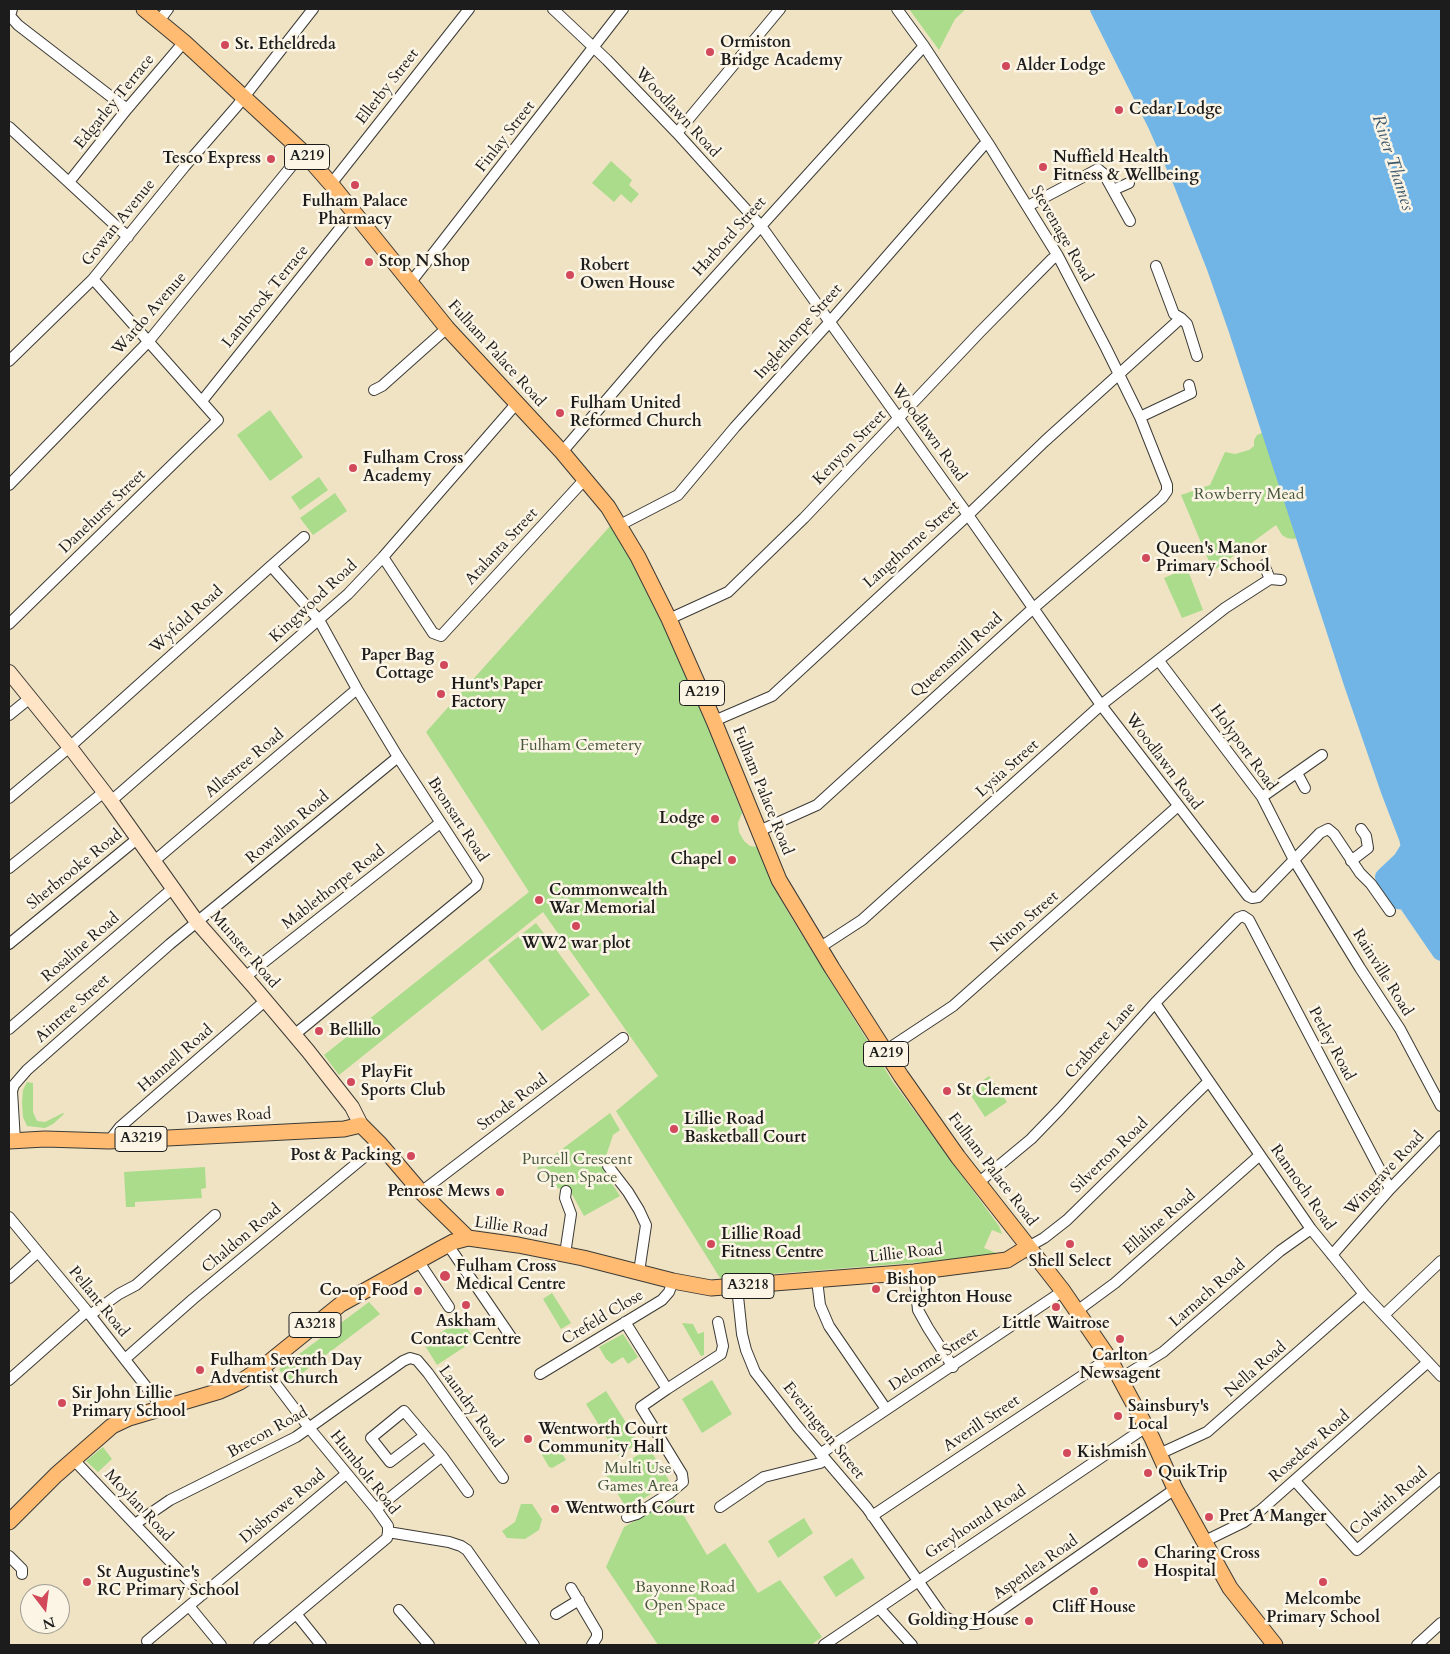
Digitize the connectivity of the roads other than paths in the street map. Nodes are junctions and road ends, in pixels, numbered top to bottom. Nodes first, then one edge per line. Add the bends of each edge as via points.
1 (144, 9) edge
2 (313, 9) edge
3 (469, 9) edge
4 (553, 9) edge
5 (623, 9) edge
6 (780, 9) edge
7 (897, 9) edge
8 (11, 12) edge
9 (164, 15) edge
10 (184, 42) junction
11 (924, 46) junction
12 (594, 48) junction
13 (244, 97) junction
14 (127, 109) junction
15 (9, 128) edge
16 (677, 133) junction
17 (988, 143) junction
18 (303, 152) junction
19 (69, 182) junction
20 (1128, 182) dead end
21 (331, 184) junction
22 (1113, 190) junction
23 (1028, 206) junction
24 (353, 212) junction
25 (1130, 221) dead end
26 (761, 226) junction
27 (128, 236) junction
28 (1058, 256) junction
29 (1156, 266) dead end
30 (93, 279) junction
31 (410, 282) junction
32 (1181, 318) junction
33 (830, 321) junction
34 (447, 328) junction
35 (148, 342) junction
36 (1197, 356) dead end
37 (9, 361) edge
38 (1119, 374) junction
39 (374, 390) dead end
40 (1194, 392) dead end
41 (202, 401) junction
42 (516, 404) junction
43 (1140, 417) junction
44 (899, 418) junction
45 (562, 452) junction
46 (585, 479) junction
47 (9, 485) edge
48 (1167, 491) joint
49 (968, 515) junction
50 (620, 526) junction
51 (304, 537) dead end
52 (383, 557) junction
53 (271, 566) junction
54 (1264, 566) dead end
55 (1270, 579) junction
56 (1281, 580) dead end
57 (1034, 608) junction
58 (669, 619) junction
59 (319, 620) junction
60 (9, 624) edge
61 (1159, 660) junction
62 (9, 672) edge
63 (357, 689) junction
64 (30, 698) junction
65 (1101, 705) junction
66 (9, 716) edge
67 (714, 721) junction
68 (69, 746) junction
69 (1322, 754) dead end
70 (398, 757) junction
71 (1297, 773) junction
72 (1306, 788) dead end
73 (107, 796) junction
74 (1262, 797) junction
75 (9, 798) edge
76 (1178, 806) junction
77 (440, 823) junction
78 (1361, 829) dead end
79 (759, 831) junction
80 (137, 839) junction
81 (1294, 860) junction
82 (1351, 861) junction
83 (153, 862) junction
84 (9, 868) edge
85 (172, 889) junction
86 (1390, 912) dead end
87 (1243, 916) joint
88 (197, 922) junction
89 (9, 944) edge
90 (819, 948) junction
91 (245, 978) junction
92 (265, 1001) junction
93 (1155, 1003) junction
94 (9, 1029) edge
95 (294, 1035) junction
96 (623, 1038) dead end
97 (885, 1051) junction
98 (1209, 1081) junction
99 (1441, 1106) edge
100 (362, 1125) junction
101 (1441, 1136) edge
102 (12, 1141) edge
103 (109, 1141) junction
104 (380, 1144) junction
105 (1260, 1155) junction
106 (608, 1166) dead end
107 (978, 1183) junction
108 (1390, 1189) junction
109 (566, 1191) dead end
110 (420, 1192) junction
111 (215, 1215) dead end
112 (9, 1217) edge
113 (1311, 1229) junction
114 (468, 1238) junction
115 (448, 1245) junction
116 (1028, 1247) junction
117 (38, 1252) junction
118 (565, 1254) junction
119 (1332, 1255) junction
120 (1441, 1261) edge
121 (419, 1262) junction
122 (639, 1272) junction
123 (914, 1272) junction
124 (9, 1278) edge
125 (816, 1280) junction
126 (673, 1281) junction
127 (737, 1287) junction
128 (1063, 1291) junction
129 (1364, 1294) junction
130 (449, 1307) dead end
131 (1077, 1311) junction
132 (89, 1313) junction
133 (1385, 1314) junction
134 (626, 1322) junction
135 (718, 1322) dead end
136 (513, 1340) dead end
137 (410, 1358) joint
138 (1109, 1358) junction
139 (125, 1359) junction
140 (1428, 1362) junction
141 (263, 1367) junction
142 (953, 1367) junction
143 (540, 1374) dead end
144 (1440, 1374) edge
145 (1121, 1378) junction
146 (9, 1380) edge
147 (667, 1389) junction
148 (162, 1407) junction
149 (886, 1409) junction
150 (1146, 1427) junction
151 (310, 1429) junction
152 (424, 1436) junction
153 (1159, 1454) junction
154 (442, 1456) junction
155 (823, 1457) junction
156 (73, 1460) junction
157 (346, 1474) junction
158 (503, 1478) dead end
159 (1441, 1478) edge
160 (1295, 1480) junction
161 (1175, 1489) junction
162 (468, 1492) dead end
163 (720, 1507) dead end
164 (376, 1509) junction
165 (872, 1516) junction
166 (627, 1517) dead end
167 (9, 1522) edge
168 (135, 1524) junction
169 (388, 1532) junction
170 (1203, 1542) junction
171 (9, 1556) edge
172 (22, 1574) dead end
173 (918, 1580) junction
174 (571, 1588) dead end
175 (202, 1595) junction
176 (579, 1600) junction
177 (189, 1606) junction
178 (879, 1608) junction
179 (399, 1610) dead end
180 (556, 1614) dead end
181 (297, 1615) junction
182 (1441, 1623) edge
183 (147, 1641) dead end
184 (221, 1645) edge
185 (259, 1645) edge
186 (321, 1645) edge
187 (429, 1645) edge
188 (534, 1645) edge
189 (592, 1645) edge
190 (824, 1645) edge
191 (912, 1645) edge
192 (1275, 1645) edge
193 (1417, 1645) edge

1 - 9 main road, Fulham Palace Road / A219
2 - 13 street, Gowan Avenue
3 - 21 street, Ellerby Street
4 - 12 street, Woodlawn Road
5 - 12 street, Finlay Street
6 - 16 street
7 - 11 street, Stevenage Road
8 - 14 street via 18,25
9 - 10 main road, Fulham Palace Road / A219
10 - 13 main road, Fulham Palace Road / A219
10 - 14 street, Edgarley Terrace
11 - 17 street, Stevenage Road
11 - 26 street, Harbord Street
12 - 16 street, Woodlawn Road
12 - 31 street, Finlay Street
13 - 18 main road, Fulham Palace Road / A219
13 - 27 street, Gowan Avenue
14 - 19 street, Edgarley Terrace
15 - 19 street
16 - 26 street, Woodlawn Road
17 - 23 street, Stevenage Road
17 - 33 street, Inglethorpe Street
18 - 21 main road, Fulham Palace Road / A219
18 - 35 street, Wardo Avenue
19 - 27 street
20 - 22 street
21 - 24 main road, Fulham Palace Road / A219
22 - 23 street via 1098,169
22 - 25 street
23 - 28 street, Stevenage Road
24 - 31 main road, Fulham Palace Road / A219
24 - 41 street, Lambrook Terrace
26 - 33 street, Woodlawn Road
26 - 45 street, Harbord Street
27 - 30 street, Gowan Avenue
28 - 38 street, Stevenage Road
28 - 44 street, Kenyon Street
29 - 32 street via 1174,314
30 - 35 street
30 - 37 street, Gowan Avenue
31 - 34 main road, Fulham Palace Road / A219
32 - 36 street via 1187,324
32 - 38 street, Langthorne Street
33 - 44 street, Woodlawn Road
33 - 50 street, Inglethorpe Street via 678,495
34 - 39 street
34 - 42 main road, Fulham Palace Road / A219
35 - 41 street
35 - 47 street, Wardo Avenue
38 - 43 street, Stevenage Road
38 - 49 street, Langthorne Street
40 - 43 street
41 - 60 street, Danehurst Street via 218,420
42 - 45 main road, Fulham Palace Road / A219
42 - 52 street, Kingwood Road
43 - 48 street, Stevenage Road
44 - 49 street, Woodlawn Road
44 - 58 street, Kenyon Street via 728,592
45 - 46 main road, Fulham Palace Road / A219
46 - 50 main road, Fulham Palace Road / A219
46 - 52 street, Atalanta Street via 441,636 433,633
48 - 57 street, Queensmill Road
49 - 57 street, Woodlawn Road
49 - 67 street, Langthorne Street via 772,696
50 - 58 main road, Fulham Palace Road / A219
51 - 53 street, Wyfold Road
52 - 59 street, Kingwood Road
53 - 59 street
53 - 68 street, Wyfold Road
54 - 55 street
55 - 56 street
55 - 61 street, Lysia Street via 1218,613
57 - 65 street, Woodlawn Road
57 - 79 street, Queensmill Road via 817,805
58 - 67 main road, Fulham Palace Road / A219
59 - 63 street, Bronsart Road
59 - 73 street, Kingwood Road
61 - 65 street, Lysia Street
61 - 74 street, Holyport Road
62 - 64 street, Munster Road
63 - 70 street, Bronsart Road
63 - 83 street, Allestree Road
64 - 66 street
64 - 68 street, Munster Road
65 - 76 street, Woodlawn Road
65 - 90 street, Lysia Street via 862,920
67 - 79 main road, Fulham Palace Road / A219
68 - 73 street, Munster Road
68 - 75 street, Wyfold Road
69 - 71 street
70 - 77 street, Bronsart Road
70 - 88 street, Rowallan Road
71 - 72 street
71 - 74 street
73 - 80 street, Munster Road
73 - 84 street, Kingwood Road
74 - 81 street, Holyport Road
76 - 81 street, Woodlawn Road via 1250,898 1258,897
76 - 97 street, Niton Street via 952,1006
77 - 91 street, Mablethorpe Road
77 - 95 street, Bronsart Road via 478,880 476,886
78 - 82 street via 1368,848
79 - 90 main road, Fulham Palace Road / A219 via 779,880
80 - 83 street, Munster Road
80 - 89 street, Sherbrooke Road
81 - 82 street via 1328,829
81 - 99 street, Rainville Road via 1400,1029
82 - 86 street
83 - 85 street, Munster Road
85 - 88 street, Munster Road
85 - 94 street, Rosaline Road
87 - 93 street, Crabtree Lane
87 - 108 street, Petley Road via 1249,920
88 - 91 street, Munster Road
88 - 102 street, Aintree Street via 99,1005 18,1080 12,1091
90 - 97 main road, Fulham Palace Road / A219
91 - 92 street, Munster Road
92 - 95 street, Munster Road
92 - 103 street, Hannell Road via 120,1127
93 - 98 street, Rannoch Road
93 - 107 street, Crabtree Lane via 1031,1139
95 - 100 street, Munster Road via 352,1107
96 - 110 street, Strode Road
97 - 107 main road, Fulham Palace Road / A219
98 - 105 street, Rannoch Road
98 - 116 street, Silverton Road via 1067,1220
100 - 103 main road, Dawes Road / A3219 via 344,1129
100 - 104 main road, Munster Road
101 - 108 street, Wingrave Road
102 - 103 main road, Dawes Road / A3219
104 - 110 main road, Munster Road
104 - 139 street, Chaldon Road
105 - 113 street, Rannoch Road
105 - 131 street, Ellaline Road via 1115,1282
106 - 122 street via 636,1204 646,1225
107 - 116 main road, Fulham Palace Road / A219
108 - 119 street, Wingrave Road
109 - 118 street via 571,1214
110 - 114 main road, Munster Road
111 - 132 street via 136,1285
112 - 117 street, Pellant Road
113 - 119 street, Rannoch Road
113 - 145 street, Larnach Road via 1280,1251 1163,1352
114 - 115 main road, Lillie Road / A3218
114 - 118 main road, Lillie Road / A3218
115 - 121 main road, Lillie Road / A3218
115 - 136 street
116 - 123 main road, Lillie Road / A3218 via 1007,1260
116 - 128 main road, Fulham Palace Road / A219
117 - 124 street
117 - 132 street, Pellant Road
118 - 122 main road, Lillie Road / A3218
119 - 129 street, Rannoch Road
120 - 133 street
121 - 130 street
121 - 141 main road, Lillie Road / A3218 via 341,1304
122 - 126 main road, Lillie Road / A3218
123 - 125 main road, Lillie Road / A3218
123 - 142 street via 918,1310
125 - 127 main road, Lillie Road / A3218
125 - 149 street via 820,1305 829,1326
126 - 127 main road, Lillie Road / A3218 via 711,1288
126 - 134 street, Crefeld Close via 662,1300
127 - 155 street, Everington Street via 742,1334 755,1372
128 - 131 main road, Fulham Palace Road / A219
128 - 142 street, Delorme Street
129 - 133 street, Rannoch Road
129 - 153 street, Nella Road via 1207,1432
131 - 138 main road, Fulham Palace Road / A219
132 - 139 street, Pellant Road
132 - 146 street
133 - 140 street, Rannoch Road
134 - 143 street, Crefeld Close
134 - 147 street
135 - 147 street via 723,1346 721,1354
137 - 151 street, Brecon Road
137 - 158 street, Laundry Road via 418,1360
138 - 145 main road, Fulham Palace Road / A219
138 - 165 street, Averill Street
139 - 148 street, Pellant Road
140 - 144 street, Rannoch Road
140 - 160 street, Rosedew Road
141 - 148 main road, Lillie Road / A3218 via 220,1391
141 - 151 street, Humbolt Road
142 - 149 street, Delorme Street
145 - 150 main road, Fulham Palace Road / A219
147 - 166 street via 641,1407 681,1472 683,1482
148 - 156 main road, Lillie Road / A3218 via 112,1426
149 - 155 street, Delorme Street
150 - 153 main road, Fulham Palace Road / A219
150 - 173 street, Greyhound Road
151 - 157 street, Humbolt Road
151 - 168 street, Brecon Road via 170,1500
152 - 152 street via 390,1462 370,1438 404,1411
152 - 154 street
153 - 161 main road, Fulham Palace Road / A219
154 - 162 street
154 - 164 street
155 - 163 street, Delorme Street via 820,1463 764,1477
155 - 165 street, Everington Street
156 - 167 main road, Lillie Road / A3218
156 - 168 street, Moylan Road
157 - 164 street, Humbolt Road
157 - 175 street, Disbrowe Road
159 - 160 street, Colwith Road via 1357,1550
160 - 170 street, Rosedew Road via 1244,1522
161 - 170 main road, Fulham Palace Road / A219
161 - 173 street, Aspenlea Road via 977,1624 954,1622 942,1615
164 - 169 street, Humbolt Road via 388,1526
165 - 173 street, Everington Street
168 - 175 street, Moylan Road
169 - 181 street, Humbolt Road via 387,1538
169 - 188 street via 449,1542 467,1550
170 - 192 main road, Fulham Palace Road / A219 via 1230,1588
171 - 172 street via 22,1569
173 - 178 street, Greyhound Road
174 - 176 street
175 - 177 street, Disbrowe Road
176 - 180 street
176 - 189 street via 597,1632
177 - 183 street, Disbrowe Road
177 - 184 street
178 - 190 street, Greyhound Road
178 - 191 street
179 - 187 street
181 - 185 street, Humbolt Road
181 - 186 street
182 - 193 street

